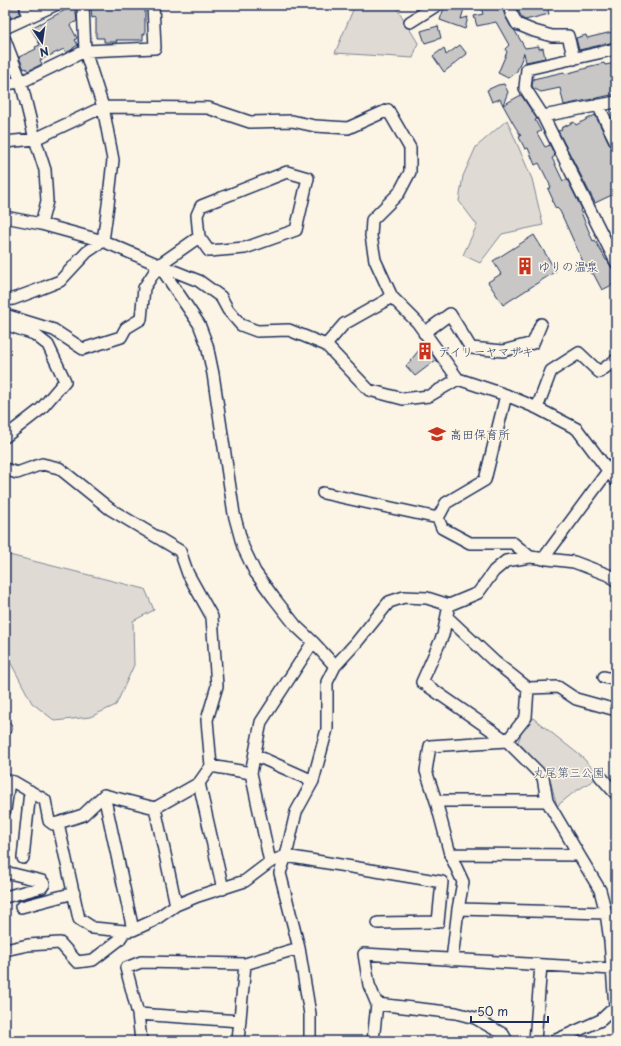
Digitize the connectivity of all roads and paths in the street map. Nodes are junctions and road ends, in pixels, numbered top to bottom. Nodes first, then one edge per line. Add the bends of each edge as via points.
1 (26, 5) edge
2 (55, 5) edge
3 (83, 5) edge
4 (153, 5) edge
5 (437, 5) edge
6 (509, 5) edge
7 (27, 18) junction
8 (410, 22) dead end
9 (5, 28) edge
10 (5, 40) edge
11 (616, 49) edge
12 (85, 51) junction
13 (574, 59) junction
14 (21, 82) junction
15 (5, 84) edge
16 (616, 102) edge
17 (598, 105) junction
18 (103, 107) junction
19 (544, 116) junction
20 (35, 139) junction
21 (5, 142) edge
22 (616, 142) edge
23 (5, 217) edge
24 (42, 224) junction
25 (199, 237) junction
26 (103, 241) junction
27 (616, 262) edge
28 (159, 265) junction
29 (392, 297) junction
30 (5, 300) edge
31 (5, 315) edge
32 (5, 324) edge
33 (540, 324) dead end
34 (424, 333) junction
35 (326, 345) junction
36 (616, 360) edge
37 (458, 379) junction
38 (506, 395) junction
39 (538, 408) junction
40 (5, 437) edge
41 (5, 469) edge
42 (608, 471) junction
43 (616, 482) edge
44 (323, 494) dead end
45 (438, 518) junction
46 (530, 557) junction
47 (543, 559) junction
48 (616, 581) edge
49 (449, 605) junction
50 (447, 617) junction
51 (313, 642) junction
52 (335, 666) junction
53 (604, 677) dead end
54 (616, 680) edge
55 (528, 688) junction
56 (616, 710) edge
57 (507, 740) junction
58 (255, 755) junction
59 (211, 766) junction
60 (251, 773) junction
61 (600, 776) dead end
62 (313, 781) junction
63 (199, 783) junction
64 (30, 791) junction
65 (616, 794) edge
66 (104, 795) junction
67 (436, 801) junction
68 (547, 801) junction
69 (154, 808) junction
70 (5, 810) edge
71 (58, 823) junction
72 (450, 854) junction
73 (579, 855) junction
74 (286, 856) junction
75 (23, 858) dead end
76 (270, 862) junction
77 (5, 872) edge
78 (223, 889) junction
79 (74, 893) junction
80 (5, 897) edge
81 (176, 905) junction
82 (21, 907) dead end
83 (458, 909) junction
84 (606, 912) junction
85 (378, 923) dead end
86 (129, 930) junction
87 (613, 940) edge
88 (299, 948) junction
89 (5, 950) edge
90 (452, 960) junction
91 (245, 964) junction
92 (541, 965) junction
93 (612, 969) junction
94 (377, 1004) junction
95 (138, 1014) junction
96 (240, 1021) junction
97 (142, 1041) edge
98 (238, 1041) edge
99 (310, 1041) edge
100 (373, 1041) edge
101 (507, 1041) edge
102 (535, 1041) edge
103 (554, 1041) edge

1 - 7 street
2 - 7 street
3 - 12 street
4 - 12 street via 155,48
5 - 8 street
6 - 13 street via 517,24 552,36 568,36
7 - 9 street
10 - 14 street
11 - 13 street
12 - 14 street
12 - 18 street
13 - 19 street via 527,69 525,88
14 - 15 street
14 - 20 street
16 - 17 street
17 - 19 street
17 - 22 street
18 - 20 street
18 - 26 street via 113,160
18 - 29 street via 208,108 250,122 292,121 315,126 348,128 388,110 410,148 410,172 399,193 372,220 371,236 375,260
19 - 27 street
20 - 21 street
20 - 24 street via 45,170 47,201
23 - 24 street
24 - 26 street
25 - 25 street via 210,250 245,248 296,230 308,178 287,172 202,206 197,215
25 - 28 street
26 - 28 street
26 - 30 street via 86,252 60,281
28 - 31 street via 144,288 141,319 126,328 121,336 82,349 54,330
28 - 35 street via 205,285 221,297 241,325 257,331 288,330
28 - 51 street via 199,324 206,345 213,374 234,514 243,547 255,572 274,598 296,626
29 - 34 street via 417,322
29 - 35 street via 344,324
32 - 40 street via 34,334 48,345 64,381 41,409
33 - 34 street via 533,343 503,350 471,348 450,314
34 - 37 street
35 - 37 street via 369,390 403,399 429,396
36 - 39 street via 599,372 579,352 551,371
37 - 38 street
38 - 39 street
38 - 45 street via 485,480 446,503
39 - 42 street via 577,429
41 - 59 street via 17,473 42,464 59,468 110,509 180,551 188,574 212,617 217,686 207,720
42 - 43 street
42 - 47 street
44 - 45 street
45 - 46 street via 442,528 470,543 513,544
46 - 47 street
46 - 49 street via 506,561 494,571 478,593
47 - 48 street via 574,562 611,576
49 - 50 street
49 - 52 street via 427,598 404,597 389,602
50 - 55 street via 495,662
50 - 57 street via 443,635 422,682
51 - 52 street
51 - 58 street via 261,722
52 - 62 street via 327,682 327,729
53 - 54 street
55 - 56 street via 558,687 576,699
55 - 57 street via 526,717
57 - 67 street via 430,746 426,771
57 - 68 street via 543,777
58 - 60 street
58 - 62 street
59 - 60 street
59 - 63 street
60 - 76 street
61 - 65 street
62 - 74 street via 296,812
63 - 69 street
63 - 78 street
64 - 70 street via 9,781
64 - 71 street via 45,800 49,821 53,824
64 - 75 street
66 - 69 street
66 - 71 street via 83,815
66 - 86 street
67 - 68 street
67 - 72 street
68 - 73 street
69 - 81 street
71 - 79 street
72 - 73 street
72 - 83 street via 463,882
73 - 84 street via 600,890
74 - 76 street
74 - 85 street via 442,882 438,922
74 - 88 street via 280,873
76 - 78 street via 245,881
77 - 80 street via 42,881 44,884
78 - 81 street
79 - 82 street
79 - 86 street via 79,919 94,928
81 - 86 street via 152,921
83 - 84 street
83 - 90 street
84 - 87 street
86 - 89 street via 93,960 77,962 60,943 28,945
87 - 93 street
88 - 91 street
88 - 99 street via 310,1014
90 - 92 street
90 - 94 street via 364,954 369,985
91 - 95 street via 141,962 126,968
91 - 96 street
92 - 93 street
92 - 102 street
93 - 103 street via 615,1008 601,1020
94 - 100 street
94 - 101 street via 456,1013 475,1018 503,1034
95 - 96 street
95 - 97 street
96 - 98 street

